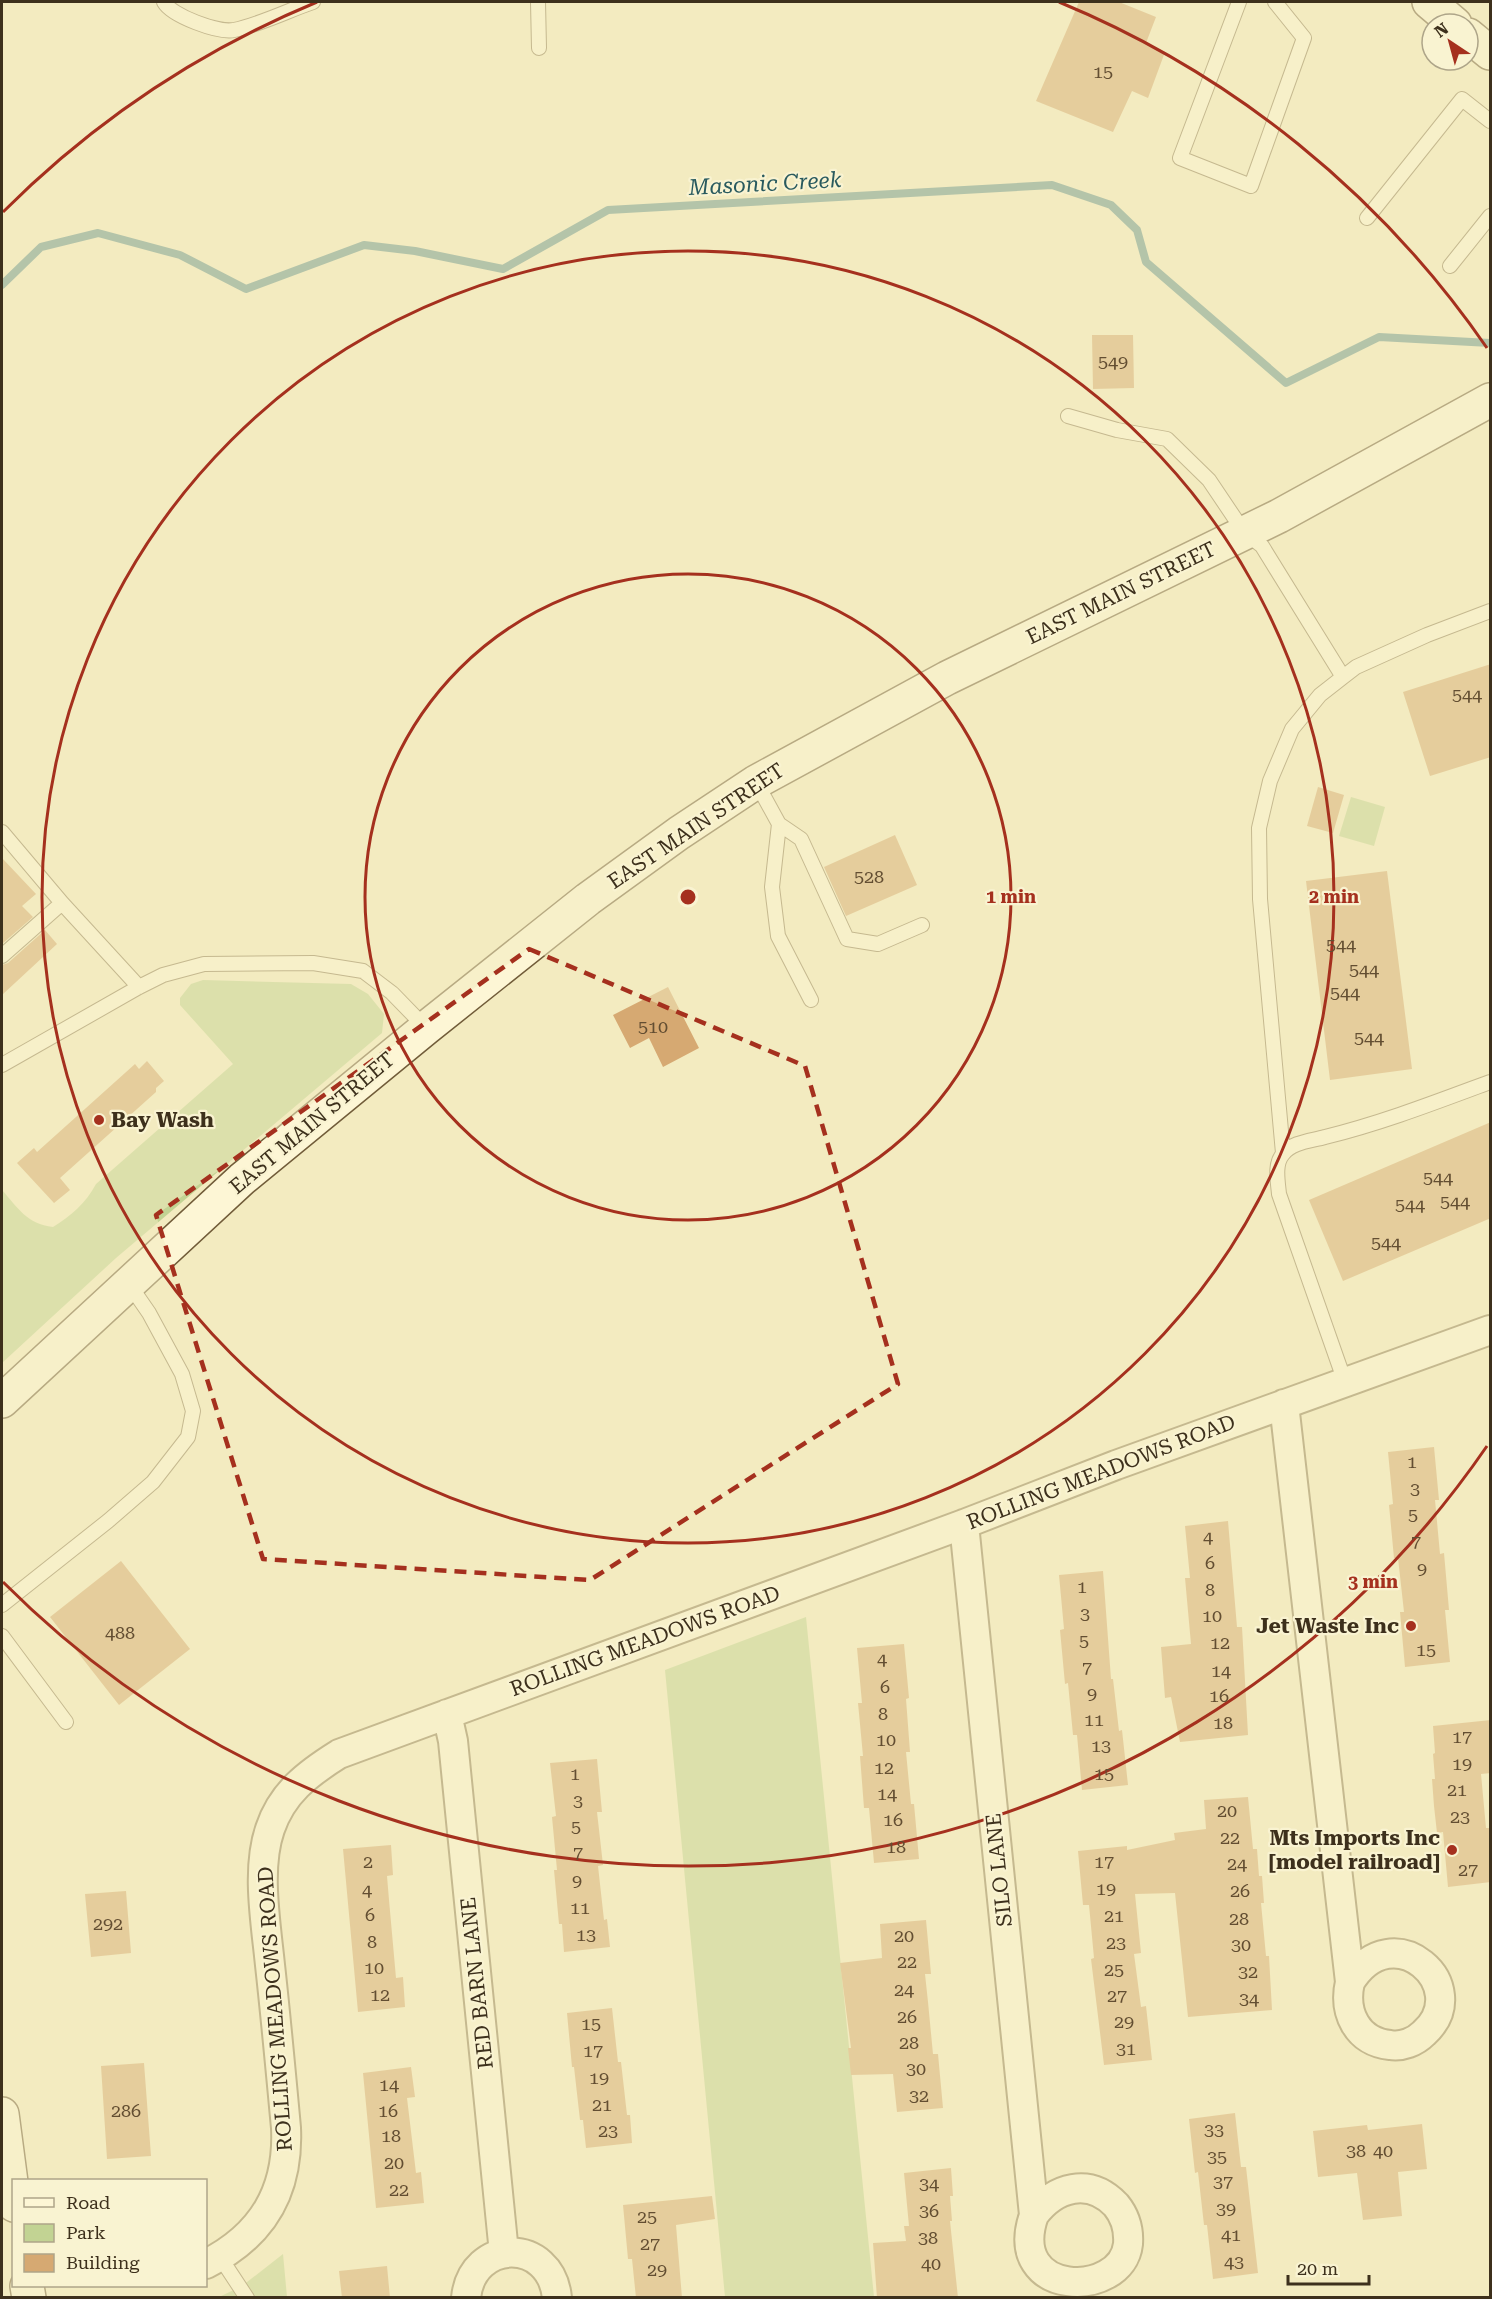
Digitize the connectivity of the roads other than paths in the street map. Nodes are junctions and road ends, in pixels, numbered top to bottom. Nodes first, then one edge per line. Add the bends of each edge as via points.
1 (164, 2) edge
2 (313, 2) edge
3 (538, 2) edge
4 (1239, 2) edge
5 (1275, 2) edge
6 (1429, 2) edge
7 (1441, 12) edge
8 (539, 48) dead end
9 (1491, 121) edge
10 (1491, 216) edge
11 (1367, 218) dead end
12 (1450, 266) dead end
13 (1491, 400) edge
14 (1068, 416) dead end
15 (1245, 532) junction
16 (1491, 611) edge
17 (1343, 677) junction
18 (756, 782) junction
19 (778, 824) junction
20 (4, 840) edge
21 (62, 903) junction
22 (922, 925) dead end
23 (2, 956) edge
24 (139, 987) junction
25 (811, 999) dead end
26 (426, 1028) junction
27 (2, 1065) edge
28 (1491, 1082) edge
29 (1283, 1153) junction
30 (129, 1284) junction
31 (1491, 1330) edge
32 (1345, 1382) junction
33 (2, 1401) edge
34 (1284, 1404) junction
35 (964, 1524) junction
36 (2, 1605) edge
37 (2, 1636) edge
38 (447, 1714) junction
39 (66, 1722) dead end
40 (1350, 1982) dead end
41 (2, 2114) edge
42 (12, 2190) edge
43 (1034, 2215) dead end
44 (504, 2253) junction
45 (213, 2260) edge
46 (246, 2298) edge
47 (466, 2298) edge
48 (557, 2298) edge

1 - 2 lane via 168,9 193,22 232,31
3 - 8 lane
4 - 5 lane via 1180,158 1251,186 1304,38
6 - 7 main road
9 - 11 lane via 1462,99
10 - 12 lane
13 - 15 main road, EAST MAIN STREET
14 - 15 lane via 1167,439 1209,480
15 - 17 lane via 1262,546
15 - 18 main road, EAST MAIN STREET via 947,678
16 - 17 lane via 1427,635 1356,667
17 - 29 lane via 1320,695 1292,729 1270,781 1259,828 1260,899
18 - 19 lane
18 - 26 main road, EAST MAIN STREET via 588,898
19 - 22 lane via 801,839 847,939 878,944
19 - 25 lane via 771,887 778,936
20 - 21 lane
21 - 23 lane
21 - 24 lane
24 - 26 lane via 163,975 204,964 313,963 363,971 392,993
24 - 27 lane
26 - 30 main road, EAST MAIN STREET via 242,1179
28 - 29 lane via 1365,1128 1296,1144
29 - 32 lane via 1277,1174 1279,1194
30 - 33 main road, EAST MAIN STREET
30 - 36 lane via 182,1374 193,1411 188,1437 153,1482
31 - 32 street, ROLLING MEADOWS ROAD
32 - 34 street, ROLLING MEADOWS ROAD
34 - 35 street, ROLLING MEADOWS ROAD
34 - 40 street
35 - 38 street, ROLLING MEADOWS ROAD
35 - 43 street, SILO LANE
37 - 39 lane
38 - 44 street, RED BARN LANE via 453,1741
38 - 45 street, ROLLING MEADOWS ROAD via 339,1754 310,1771 286,1797 269,1831 264,1854 264,1902 287,2153 283,2177 265,2215 236,2246
41 - 42 main road
44 - 47 street via 476,2269
44 - 48 street via 517,2252 541,2262 553,2278
45 - 46 lane

